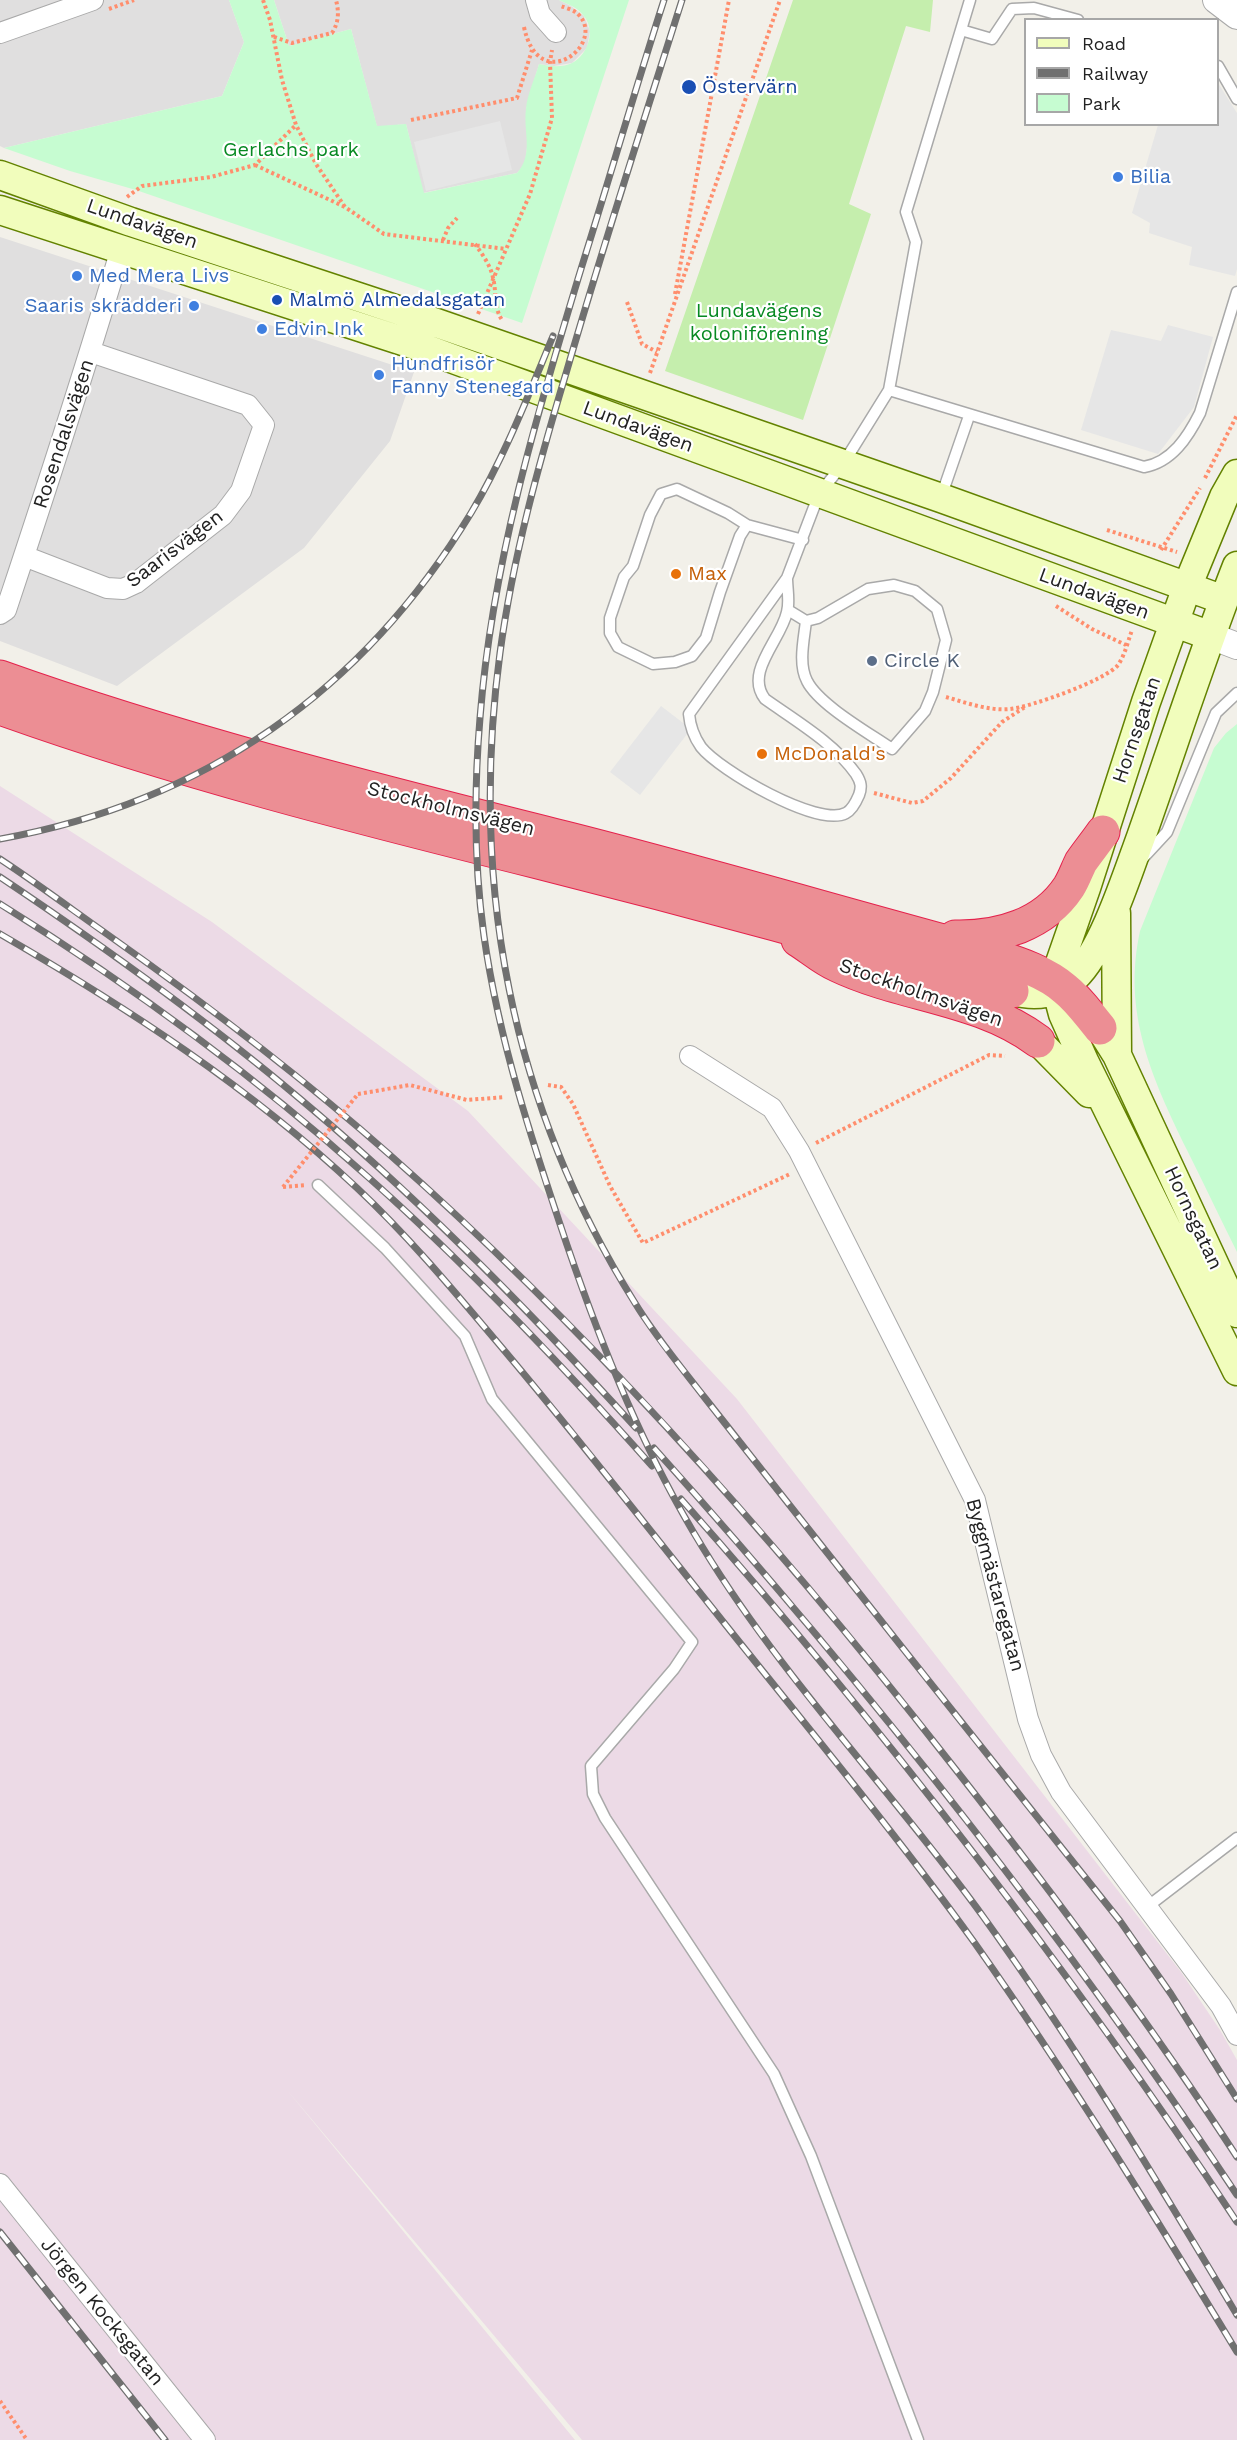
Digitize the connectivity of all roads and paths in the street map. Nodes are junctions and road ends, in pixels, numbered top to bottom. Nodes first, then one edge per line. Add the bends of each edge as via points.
1 (93, 0) edge
2 (262, 0) edge
3 (336, 0) edge
4 (537, 0) edge
5 (729, 0) edge
6 (780, 0) edge
7 (970, 0) edge
8 (1216, 0) edge
9 (1222, 0) edge
10 (1237, 5) edge
11 (1237, 16) edge
12 (522, 17) dead end
13 (1071, 18) edge
14 (961, 30) junction
15 (556, 32) joint
16 (0, 33) edge
17 (274, 37) junction
18 (532, 49) junction
19 (550, 62) junction
20 (1219, 68) edge
21 (1237, 99) edge
22 (411, 120) dead end
23 (296, 125) junction
24 (255, 165) junction
25 (0, 175) edge
26 (124, 200) dead end
27 (345, 207) junction
28 (0, 210) edge
29 (457, 218) dead end
30 (443, 240) junction
31 (475, 244) junction
32 (121, 249) junction
33 (506, 249) junction
34 (493, 278) junction
35 (1237, 292) edge
36 (627, 302) dead end
37 (673, 307) junction
38 (477, 318) dead end
39 (506, 324) dead end
40 (91, 352) junction
41 (657, 352) junction
42 (648, 379) dead end
43 (889, 390) junction
44 (1237, 415) edge
45 (969, 416) junction
46 (843, 465) junction
47 (1237, 474) edge
48 (819, 494) junction
49 (941, 498) junction
50 (747, 525) junction
51 (802, 540) junction
52 (1162, 548) dead end
53 (24, 556) junction
54 (1237, 566) edge
55 (787, 578) junction
56 (1187, 587) junction
57 (1046, 600) dead end
58 (1230, 602) edge
59 (788, 610) junction
60 (0, 614) edge
61 (806, 621) junction
62 (1174, 623) junction
63 (1211, 636) junction
64 (1237, 646) edge
65 (0, 677) edge
66 (933, 692) junction
67 (1237, 693) edge
68 (1027, 705) junction
69 (0, 708) edge
70 (862, 789) junction
71 (1103, 832) junction
72 (1128, 874) junction
73 (1116, 903) junction
74 (774, 923) junction
75 (906, 930) junction
76 (1057, 986) junction
77 (1012, 991) joint
78 (1100, 1028) joint
79 (1038, 1041) joint
80 (1117, 1055) junction
81 (690, 1056) dead end
82 (1005, 1056) dead end
83 (548, 1085) dead end
84 (506, 1097) dead end
85 (1115, 1123) junction
86 (803, 1159) junction
87 (318, 1185) joint
88 (1237, 1313) edge
89 (1237, 1371) edge
90 (1237, 1838) edge
91 (1147, 1907) junction
92 (1237, 2035) edge
93 (0, 2184) edge
94 (0, 2401) edge
95 (27, 2440) edge
96 (205, 2440) edge
97 (918, 2440) edge

1 - 16 street
2 - 17 path
3 - 17 path via 339,11 332,33 292,43
4 - 15 street via 540,14
5 - 37 path
6 - 37 path
7 - 14 lane
8 - 11 street
9 - 10 street
12 - 18 path
13 - 14 lane via 1034,8 1012,9 992,39
14 - 43 lane via 906,212 916,242
15 - 19 path
17 - 23 path
18 - 19 path
18 - 22 path via 517,98
19 - 33 path via 552,118 530,194
20 - 21 lane
23 - 24 path
23 - 27 path
24 - 26 path via 211,177 142,186
24 - 27 path
25 - 46 main road, Lundavägen
27 - 30 path via 384,234
28 - 32 main road, Lundavägen
29 - 30 path
30 - 31 path
31 - 33 path
31 - 34 path
32 - 40 street, Rosendalsvägen
32 - 48 main road, Lundavägen via 416,345
33 - 34 path
34 - 38 path
34 - 39 path via 496,306
35 - 45 lane via 1200,413 1182,444 1157,465 1144,467
36 - 41 path via 642,344
37 - 41 path
40 - 53 street, Rosendalsvägen
40 - 53 street, Saarisvägen via 248,405 264,425 241,490 223,515 136,583 123,589 107,588
41 - 42 path
43 - 45 lane
43 - 46 lane
44 - 52 path via 1193,501
45 - 49 lane
46 - 48 lane
46 - 49 main road, Lundavägen
47 - 56 main road, Hornsgatan
48 - 51 lane
48 - 62 main road, Lundavägen
49 - 56 main road, Lundavägen
50 - 50 lane via 677,489 661,494 610,618 610,633 618,647 653,664 692,656 706,638
50 - 51 lane
51 - 55 lane
53 - 60 street, Rosendalsvägen via 6,610
54 - 58 main road, Hornsgatan
55 - 59 lane
55 - 70 lane via 689,714 690,723 703,749 772,797 799,808 837,816 853,807
56 - 58 main road, Lundavägen
56 - 62 main road, Hornsgatan
57 - 68 path via 1126,645 1118,665 1107,675
58 - 63 main road, Hornsgatan
59 - 61 lane
59 - 70 lane via 759,672 760,692 824,741 855,773
61 - 66 lane via 868,589 894,585 915,591 937,609 946,640
61 - 66 lane via 802,656 807,681 825,702 892,749 925,711
62 - 63 main road, Lundavägen
62 - 71 main road, Hornsgatan
63 - 64 street, Lundavägen
63 - 72 main road, Hornsgatan
65 - 75 highway, Stockholmsvägen via 274,763
66 - 68 path via 975,706 1010,709
67 - 72 lane via 1216,713 1167,832
68 - 70 path via 1002,722 951,778 923,801 912,803
69 - 74 highway, Stockholmsvägen via 147,756 438,838
71 - 75 highway via 1069,886 1037,920 984,937 957,938
71 - 76 main road, Hornsgatan
72 - 73 main road, Hornsgatan
73 - 76 main road, Hornsgatan via 1087,965 1074,978
73 - 80 main road
74 - 77 highway, Stockholmsvägen
74 - 79 highway, Stockholmsvägen via 834,964 980,1010 1013,1024
75 - 76 highway via 1035,971
76 - 77 main road via 1042,995
76 - 78 highway
76 - 85 main road, Hornsgatan via 1075,1041
78 - 80 main road, Hornsgatan
79 - 85 main road, Hornsgatan
80 - 88 main road, Hornsgatan
81 - 86 street, Byggmästaregatan via 772,1108
82 - 86 path via 988,1055
83 - 86 path via 561,1087 573,1104 610,1186 643,1243
84 - 87 path, bridge via 467,1100 410,1085 358,1094 283,1186
85 - 89 main road, Hornsgatan
86 - 91 street, Byggmästaregatan via 975,1500 1028,1719 1041,1755 1061,1792
87 - 97 lane via 385,1248 465,1336 492,1399 692,1642 674,1669 591,1766 593,1794 774,2074 811,2156
90 - 91 lane
91 - 92 street, Byggmästaregatan via 1221,2006
93 - 96 street, Jörgen Kocksgatan
94 - 95 path

